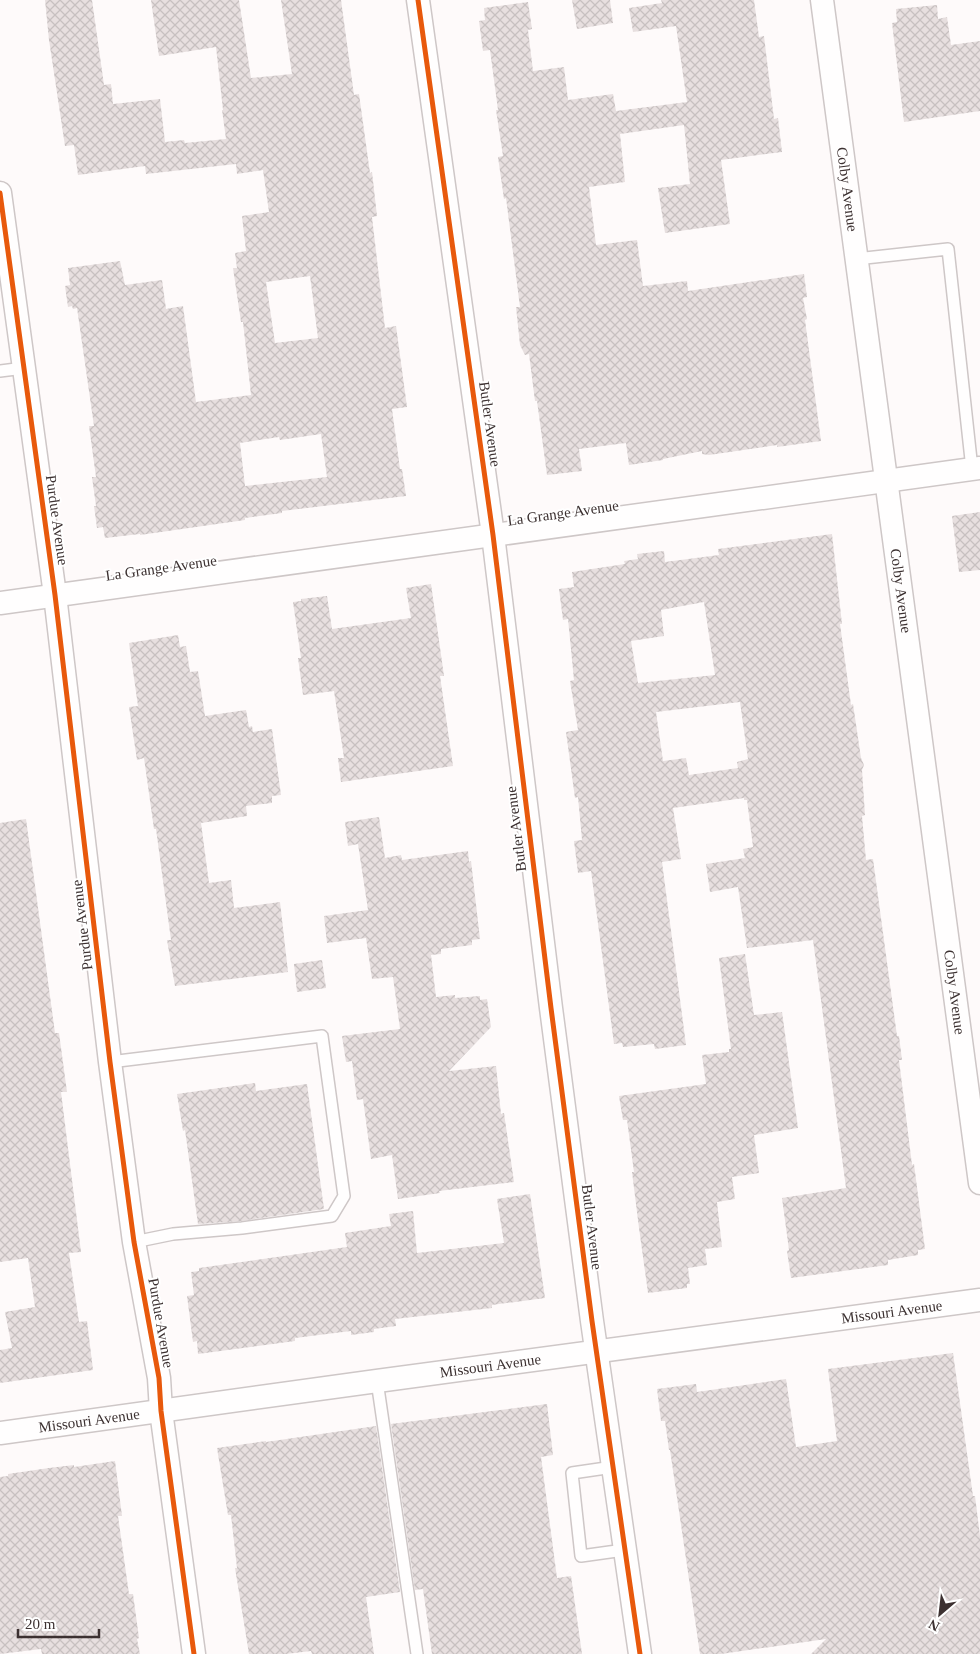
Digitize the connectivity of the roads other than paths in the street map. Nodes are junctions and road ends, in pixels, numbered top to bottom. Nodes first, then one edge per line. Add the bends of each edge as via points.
1 (418, 0) edge
2 (822, 0) edge
3 (0, 193) edge
4 (856, 259) junction
5 (24, 368) junction
6 (0, 371) edge
7 (976, 468) edge
8 (885, 481) junction
9 (493, 535) junction
10 (55, 595) junction
11 (0, 603) edge
12 (110, 1062) junction
13 (980, 1183) edge
14 (134, 1242) junction
15 (980, 1300) edge
16 (596, 1352) junction
17 (377, 1380) junction
18 (161, 1411) junction
19 (0, 1433) edge
20 (614, 1468) junction
21 (624, 1550) junction
22 (194, 1654) edge
23 (417, 1654) edge
24 (640, 1654) edge

1 - 9 street, Butler Avenue
2 - 4 street, Colby Avenue
3 - 5 street, Purdue Avenue
4 - 7 lane via 948,249
4 - 8 street, Colby Avenue
5 - 6 lane
5 - 10 street, Purdue Avenue
7 - 8 street, La Grange Avenue
8 - 9 street, La Grange Avenue
8 - 13 street, Colby Avenue
9 - 10 street, La Grange Avenue
9 - 16 street, Butler Avenue
10 - 11 street, La Grange Avenue
10 - 12 street, Purdue Avenue
12 - 14 street, Purdue Avenue
12 - 14 lane via 322,1036 344,1196 332,1216 173,1234
14 - 18 street, Purdue Avenue via 159,1378
15 - 16 street, Missouri Avenue
16 - 17 street, Missouri Avenue
16 - 20 street, Butler Avenue
17 - 18 street, Missouri Avenue
17 - 23 lane
18 - 19 street, Missouri Avenue
18 - 22 street, Purdue Avenue
20 - 21 street, Butler Avenue
20 - 21 lane via 572,1473 581,1556
21 - 24 street, Butler Avenue

